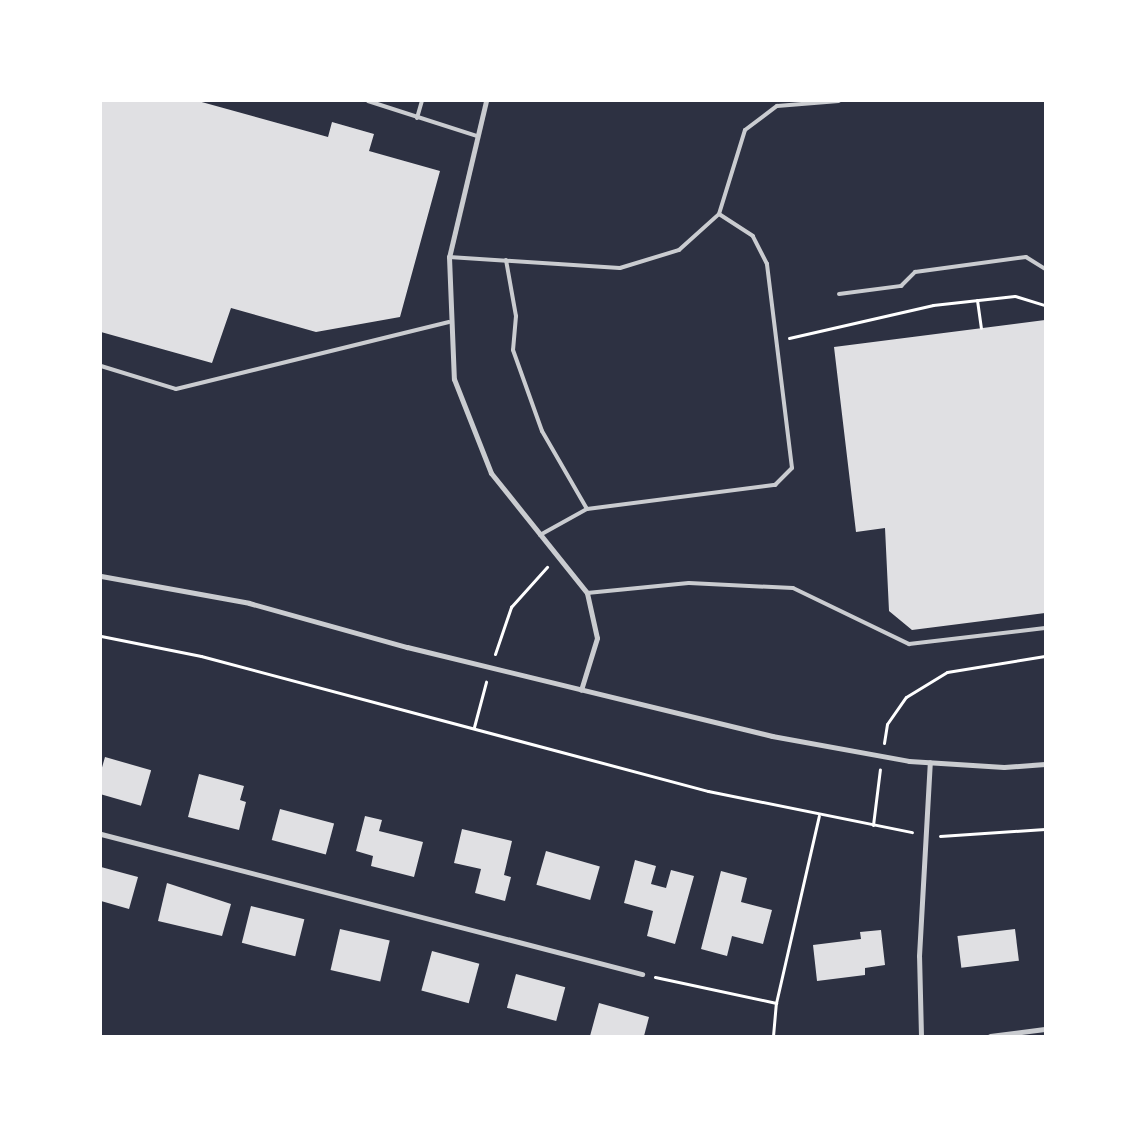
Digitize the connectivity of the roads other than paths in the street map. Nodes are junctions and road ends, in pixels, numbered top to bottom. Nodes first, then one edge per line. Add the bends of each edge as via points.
1 (368, 101) edge
2 (422, 101) edge
3 (486, 101) edge
4 (839, 101) edge
5 (417, 118) junction
6 (478, 136) junction
7 (718, 214) junction
8 (449, 257) junction
9 (506, 260) junction
10 (1045, 269) edge
11 (839, 294) dead end
12 (449, 322) junction
13 (101, 366) edge
14 (587, 509) junction
15 (540, 535) junction
16 (101, 576) edge
17 (587, 593) junction
18 (1045, 628) edge
19 (581, 690) junction
20 (930, 762) junction
21 (1045, 764) edge
22 (101, 834) edge
23 (642, 974) road end
24 (1045, 1029) edge
25 (921, 1036) edge
26 (990, 1036) edge

1 - 5 lane
2 - 5 lane
3 - 6 street
4 - 7 lane via 777,106 745,130
5 - 6 lane
6 - 8 street
7 - 9 lane via 679,250 620,268
7 - 14 lane via 753,236 767,264 792,468 775,485
8 - 9 lane
8 - 12 street
9 - 14 lane via 516,316 513,350 542,431
10 - 11 lane via 1026,258 915,272 901,286
12 - 13 lane via 176,389
12 - 15 street via 454,379 491,473
14 - 15 lane
15 - 17 street
16 - 19 street via 249,603
17 - 18 lane via 689,583 793,588 909,644
17 - 19 street via 597,638
19 - 20 street via 772,736
20 - 21 street via 1004,767
20 - 25 street via 919,956
22 - 23 street
24 - 26 street

